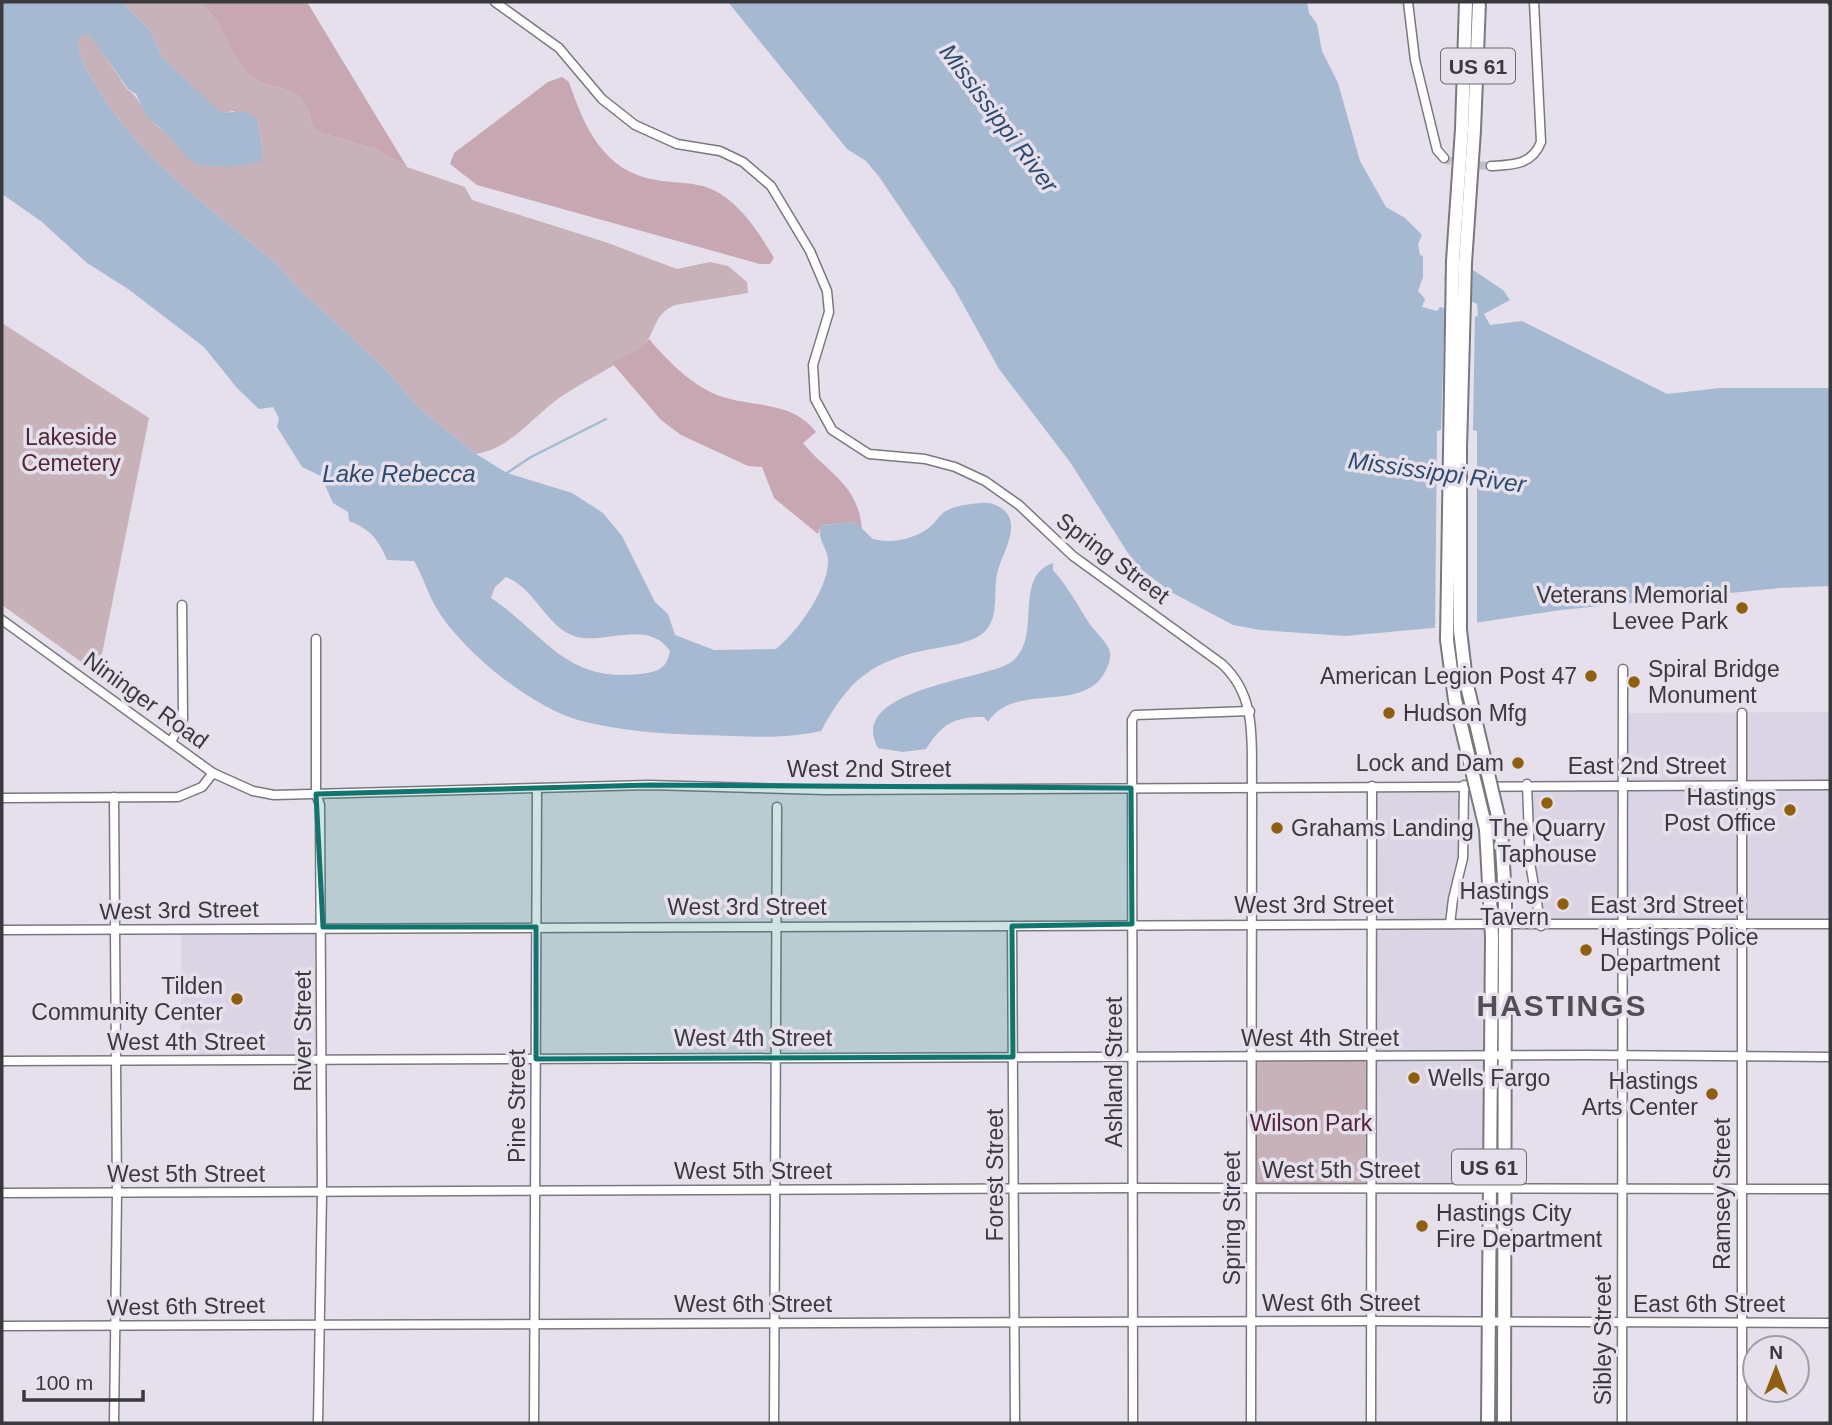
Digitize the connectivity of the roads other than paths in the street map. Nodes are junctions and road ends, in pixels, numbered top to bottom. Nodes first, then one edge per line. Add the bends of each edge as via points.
1 (495, 2) edge
2 (1408, 2) edge
3 (1466, 2) edge
4 (1479, 2) edge
5 (1534, 2) edge
6 (1468, 130) junction
7 (1444, 158) dead end
8 (1491, 166) tunnel mouth
9 (183, 605) dead end
10 (2, 620) edge
11 (316, 639) dead end
12 (1623, 669) dead end
13 (1250, 711) junction
14 (1742, 713) dead end
15 (172, 740) junction
16 (213, 773) junction
17 (1464, 785) junction
18 (1527, 785) junction
19 (1622, 785) junction
20 (1741, 785) junction
21 (1830, 785) edge
22 (1372, 786) junction
23 (1252, 787) junction
24 (1131, 788) junction
25 (537, 790) junction
26 (316, 794) junction
27 (274, 795) joint
28 (114, 797) junction
29 (2, 798) edge
30 (777, 807) dead end
31 (1450, 923) junction
32 (1132, 924) junction
33 (1251, 924) junction
34 (1372, 924) junction
35 (1498, 924) junction
36 (1741, 924) junction
37 (1830, 924) edge
38 (1622, 925) junction
39 (777, 926) junction
40 (1012, 926) junction
41 (1541, 926) junction
42 (536, 927) junction
43 (323, 928) junction
44 (2, 930) edge
45 (116, 930) junction
46 (1622, 1055) junction
47 (1371, 1056) junction
48 (1504, 1056) junction
49 (1740, 1056) junction
50 (776, 1057) junction
51 (1013, 1057) junction
52 (1133, 1057) junction
53 (1490, 1057) junction
54 (1830, 1057) edge
55 (1251, 1058) junction
56 (536, 1059) junction
57 (323, 1060) junction
58 (2, 1061) edge
59 (116, 1062) junction
60 (1134, 1188) junction
61 (1252, 1188) junction
62 (1014, 1189) junction
63 (1371, 1189) junction
64 (1489, 1189) junction
65 (1741, 1189) junction
66 (1830, 1189) edge
67 (774, 1190) junction
68 (1504, 1190) junction
69 (536, 1191) junction
70 (1622, 1191) junction
71 (322, 1192) junction
72 (2, 1193) edge
73 (117, 1194) junction
74 (1372, 1321) junction
75 (1251, 1322) junction
76 (1490, 1322) junction
77 (1504, 1322) junction
78 (535, 1323) junction
79 (774, 1323) junction
80 (1014, 1323) junction
81 (1133, 1323) junction
82 (1622, 1323) junction
83 (1741, 1323) junction
84 (1830, 1323) edge
85 (319, 1324) junction
86 (2, 1326) edge
87 (117, 1326) junction
88 (114, 1423) edge
89 (318, 1423) edge
90 (534, 1423) edge
91 (774, 1423) edge
92 (1015, 1423) edge
93 (1133, 1423) edge
94 (1251, 1423) edge
95 (1371, 1423) edge
96 (1488, 1423) edge
97 (1504, 1423) edge
98 (1622, 1423) edge
99 (1742, 1423) edge

1 - 13 street, Spring Street via 559,48 602,99 635,125 677,144 720,151 743,162 771,186 810,251 827,291 829,312 813,365 816,399 832,430 869,454 925,459 985,481 1019,505 1073,556 1222,664 1236,677
2 - 7 street via 1415,60 1437,150
3 - 6 highway, US 61
4 - 6 highway, US 61
5 - 8 street via 1541,142 1527,161
6 - 35 highway, US 61, bridge via 1460,630 1466,681 1502,829
6 - 35 highway, US 61, bridge via 1453,261 1447,640 1455,700 1486,829
9 - 15 street via 183,719
10 - 15 street, Nininger Road
11 - 26 street, River Street
12 - 19 street, Sibley Street
13 - 23 street, Spring Street
13 - 24 street, Ashland Street via 1135,715
14 - 20 street, Ramsey Street
15 - 16 street, Nininger Road
16 - 27 street, Nininger Road via 253,792
16 - 28 street via 190,794
17 - 18 street, East 2nd Street
17 - 22 street, West 2nd Street
17 - 31 street via 1463,858
18 - 19 street, East 2nd Street
18 - 41 street via 1530,863
19 - 20 street, East 2nd Street
19 - 38 street, Sibley Street
20 - 21 street, East 2nd Street
20 - 36 street, Ramsey Street
22 - 23 street, West 2nd Street
22 - 34 street
23 - 24 street, West 2nd Street
23 - 33 street, Spring Street
24 - 25 street, West 2nd Street via 826,790 649,785
24 - 32 street, Ashland Street
25 - 26 street, West 2nd Street
25 - 42 street, Pine Street
26 - 27 street, West 2nd Street
26 - 43 street, River Street
28 - 29 street
28 - 45 street
30 - 39 street
31 - 34 street, West 3rd Street
31 - 35 street, West 3rd Street
32 - 33 street, West 3rd Street
32 - 40 street, West 3rd Street
32 - 52 street, Ashland Street
33 - 34 street, West 3rd Street
33 - 55 street, Spring Street
34 - 47 street
35 - 41 street, East 3rd Street
35 - 48 highway, US 61
35 - 53 highway, US 61
36 - 37 street, East 3rd Street
36 - 38 street, East 3rd Street
36 - 49 street, Ramsey Street
38 - 41 street, East 3rd Street
38 - 46 street, Sibley Street
39 - 40 street, West 3rd Street
39 - 42 street, West 3rd Street
39 - 50 street
40 - 51 street, Forest Street
42 - 43 street, West 3rd Street
42 - 56 street, Pine Street
43 - 45 street, West 3rd Street
43 - 57 street, River Street
44 - 45 street, West 3rd Street
45 - 59 street
46 - 48 street, West 4th Street
46 - 49 street, West 4th Street
46 - 70 street, Sibley Street
47 - 53 street, West 4th Street
47 - 55 street, West 4th Street
47 - 63 street
48 - 53 street, West 4th Street
48 - 68 highway, US 61
49 - 54 street, West 4th Street
49 - 65 street, Ramsey Street
50 - 51 street, West 4th Street
50 - 56 street, West 4th Street
50 - 67 street
51 - 52 street, West 4th Street
51 - 62 street, Forest Street
52 - 55 street, West 4th Street
52 - 60 street, Ashland Street
53 - 64 highway, US 61
55 - 61 street, Spring Street
56 - 57 street, West 4th Street
56 - 69 street, Pine Street
57 - 59 street, West 4th Street
57 - 71 street, River Street
58 - 59 street, West 4th Street
59 - 73 street
60 - 61 street, West 5th Street
60 - 62 street, West 5th Street
60 - 81 street, Ashland Street
61 - 63 street, West 5th Street
61 - 75 street, Spring Street
62 - 67 street, West 5th Street
62 - 80 street, Forest Street
63 - 64 street, West 5th Street
63 - 74 street
64 - 68 street, West 5th Street
64 - 76 highway, US 61
65 - 66 street, West 5th Street
65 - 70 street, West 5th Street
65 - 83 street, Ramsey Street
67 - 69 street, West 5th Street
67 - 79 street
68 - 70 street, West 5th Street
68 - 77 highway, US 61
69 - 71 street, West 5th Street
69 - 78 street, Pine Street
70 - 82 street, Sibley Street
71 - 73 street, West 5th Street
71 - 85 street, River Street
72 - 73 street, West 5th Street
73 - 87 street
74 - 75 street, West 6th Street
74 - 76 street, West 6th Street
74 - 95 street
75 - 81 street, West 6th Street
75 - 94 street, Spring Street
76 - 77 street, West 6th Street
76 - 96 highway, US 61
77 - 82 street, East 6th Street
77 - 97 highway, US 61
78 - 79 street, West 6th Street
78 - 85 street, West 6th Street
78 - 90 street, Pine Street
79 - 80 street, West 6th Street
79 - 91 street
80 - 81 street, West 6th Street
80 - 92 street, Forest Street
81 - 93 street, Ashland Street
82 - 83 street, East 6th Street
82 - 98 street, Sibley Street
83 - 84 street, East 6th Street
83 - 99 street, Ramsey Street
85 - 87 street, West 6th Street
85 - 89 street, River Street
86 - 87 street, West 6th Street
87 - 88 street

